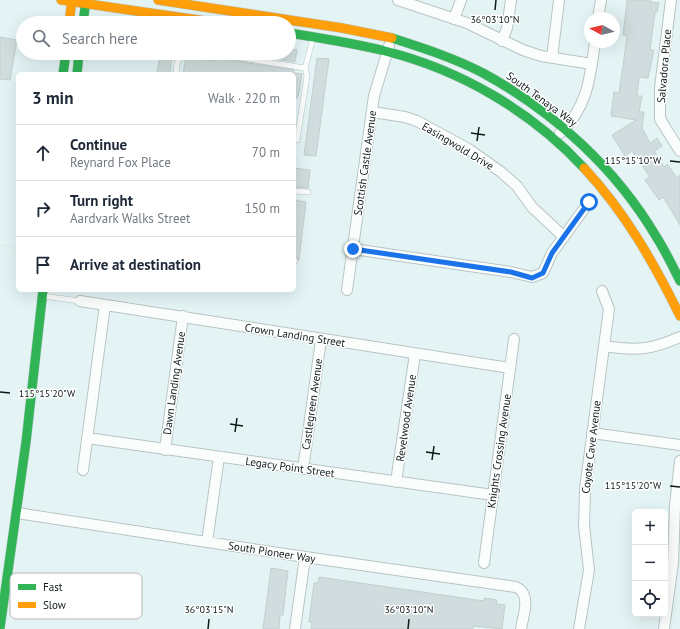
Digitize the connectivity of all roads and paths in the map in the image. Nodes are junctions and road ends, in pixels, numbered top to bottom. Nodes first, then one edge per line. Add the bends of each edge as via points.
1 (61, 0) edge
2 (158, 0) edge
3 (398, 0) edge
4 (461, 0) edge
5 (511, 0) edge
6 (559, 0) edge
7 (600, 0) edge
8 (72, 1) edge
9 (86, 2) edge
10 (409, 2) edge
11 (670, 5) edge
12 (680, 11) edge
13 (599, 12) edge
14 (70, 16) edge
15 (84, 16) edge
16 (166, 16) edge
17 (263, 16) edge
18 (454, 19) junction
19 (296, 21) edge
20 (296, 34) edge
21 (313, 37) junction
22 (392, 38) junction
23 (502, 41) junction
24 (594, 48) edge
25 (388, 51) junction
26 (552, 58) junction
27 (65, 60) edge
28 (78, 60) edge
29 (179, 60) edge
30 (254, 60) edge
31 (592, 64) junction
32 (306, 68) junction
33 (63, 72) edge
34 (77, 72) edge
35 (176, 72) edge
36 (372, 112) junction
37 (565, 129) junction
38 (555, 139) junction
39 (296, 140) edge
40 (680, 151) edge
41 (296, 191) edge
42 (308, 192) dead end
43 (589, 202) dead end
44 (564, 237) junction
45 (0, 245) edge
46 (16, 249) edge
47 (353, 249) junction
48 (680, 281) edge
49 (347, 290) dead end
50 (602, 291) dead end
51 (42, 293) edge
52 (80, 301) joint
53 (105, 305) junction
54 (183, 316) junction
55 (680, 316) edge
56 (680, 337) edge
57 (321, 340) junction
58 (514, 340) dead end
59 (604, 346) junction
60 (415, 354) junction
61 (510, 368) junction
62 (592, 433) junction
63 (87, 438) junction
64 (680, 445) edge
65 (165, 450) junction
66 (218, 457) junction
67 (680, 461) edge
68 (302, 469) junction
69 (83, 470) dead end
70 (396, 482) junction
71 (493, 495) junction
72 (17, 513) junction
73 (677, 532) edge
74 (207, 542) junction
75 (304, 557) junction
76 (484, 563) dead end
77 (0, 628) edge
78 (295, 629) edge
79 (521, 629) edge
80 (579, 629) edge
81 (664, 629) edge

1 - 8 street
2 - 17 street, South Tenaya Way
3 - 10 street
4 - 18 street
5 - 23 street via 507,28
6 - 26 street
7 - 13 street
8 - 9 street
8 - 14 street
9 - 15 street
9 - 16 street
10 - 18 street
11 - 12 street
11 - 40 street, Salvadora Place via 660,88 660,119
18 - 23 street
19 - 22 street, South Tenaya Way
20 - 21 street, South Tenaya Way
21 - 25 street, South Tenaya Way
21 - 32 lane
22 - 25 street, Scottish Castle Avenue
22 - 37 street, South Tenaya Way via 442,54 489,76 522,96
23 - 26 street
24 - 31 street
25 - 36 street, Scottish Castle Avenue via 377,83
25 - 38 street, South Tenaya Way via 437,68 482,89 516,108
26 - 31 street
27 - 33 street
28 - 34 street
29 - 35 lane
30 - 32 lane
31 - 37 street via 589,86 581,107 575,119
32 - 39 lane via 307,76
36 - 44 street, Easingwold Drive via 417,121 486,160 517,186 532,207
36 - 47 street, Scottish Castle Avenue
37 - 38 street
37 - 48 street, South Tenaya Way via 612,174 644,216
38 - 55 street, South Tenaya Way via 598,181 618,207 643,244
41 - 42 lane
43 - 44 street
44 - 47 street via 547,262 543,273 532,278 511,272
45 - 46 path
47 - 49 street, Scottish Castle Avenue
50 - 59 street, Coyote Cave Avenue via 609,309
51 - 52 lane
51 - 72 street
52 - 53 street, Crown Landing Street
53 - 54 street, Crown Landing Street
53 - 63 street
54 - 57 street, Crown Landing Street
54 - 65 street, Dawn Landing Avenue
56 - 59 street via 639,350
57 - 60 street, Crown Landing Street
57 - 68 street, Castlegreen Avenue
58 - 61 street, Knights Crossing Avenue
59 - 62 street, Coyote Cave Avenue
60 - 61 street, Crown Landing Street
60 - 70 street, Revelwood Avenue
61 - 71 street, Knights Crossing Avenue
62 - 64 street
62 - 80 street, Coyote Cave Avenue via 583,508 589,570
63 - 65 street, Legacy Point Street
63 - 69 street
65 - 66 street, Legacy Point Street
66 - 68 street, Legacy Point Street
66 - 74 street
67 - 73 street via 676,487
68 - 70 street, Legacy Point Street
70 - 71 street, Legacy Point Street
71 - 76 street, Knights Crossing Avenue
72 - 74 street, South Pioneer Way
72 - 77 street
73 - 81 street
74 - 75 street, South Pioneer Way
75 - 78 street
75 - 79 street, South Pioneer Way via 516,586 526,598

